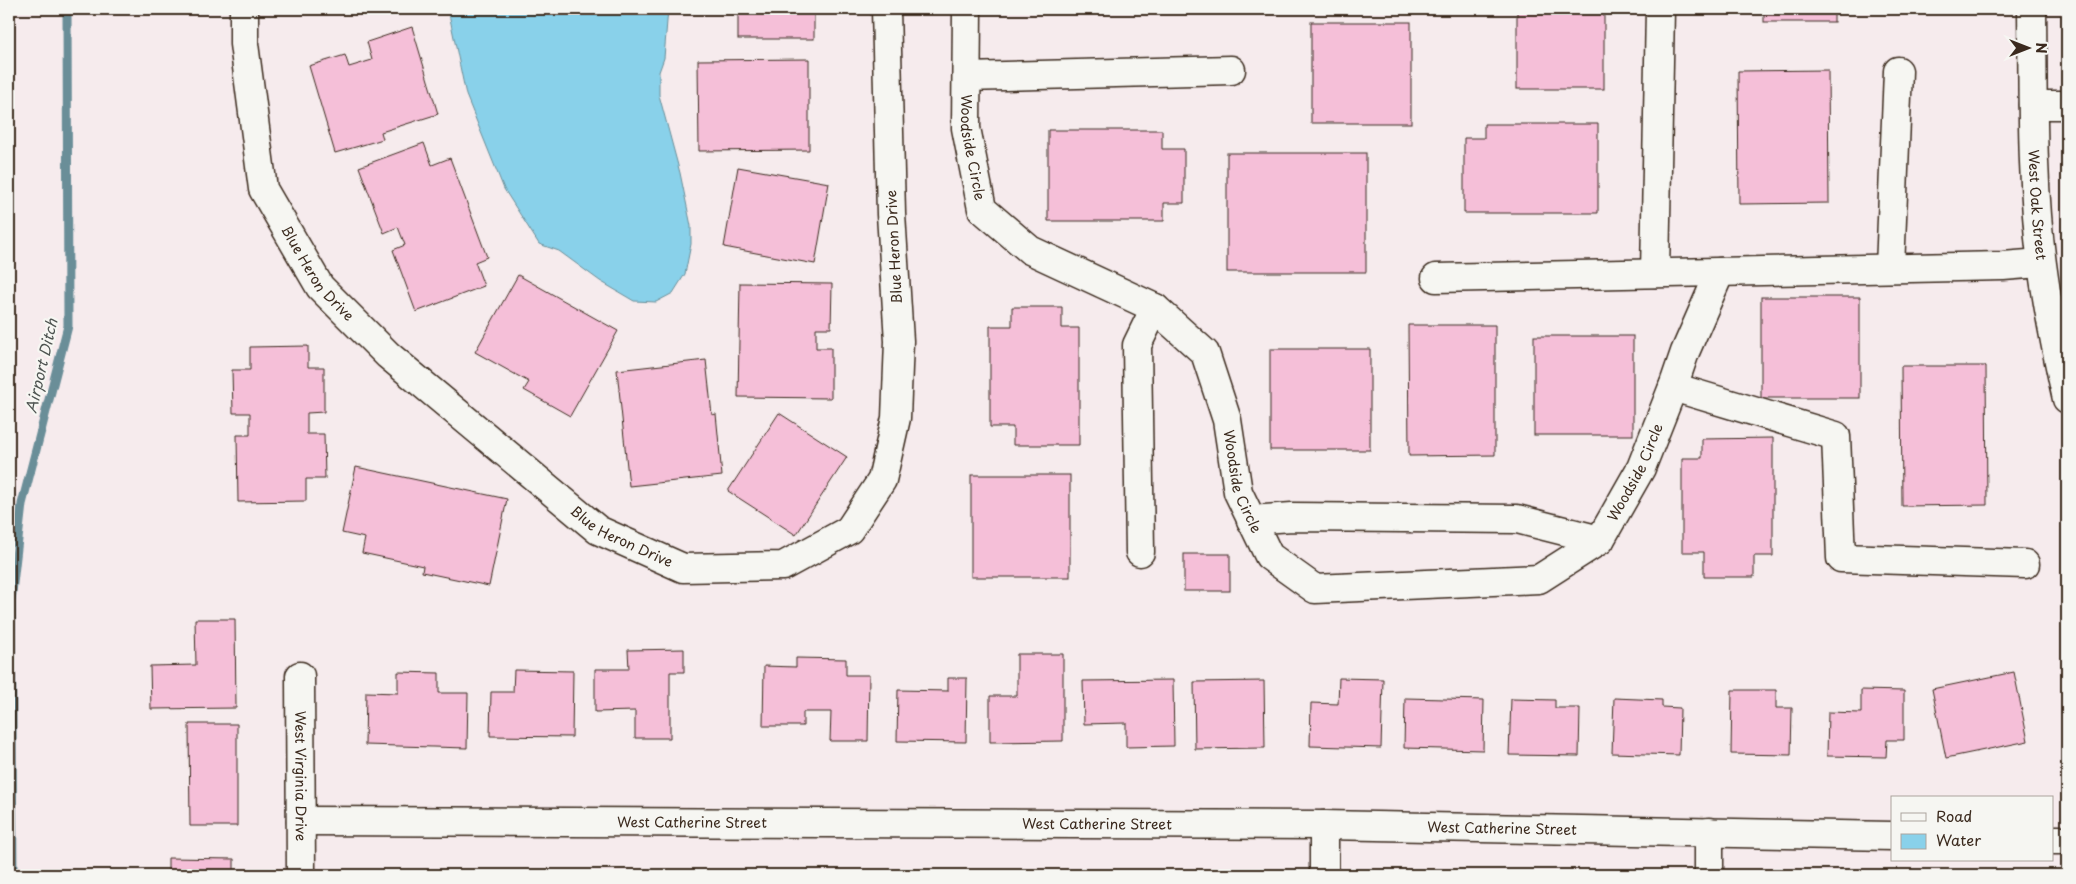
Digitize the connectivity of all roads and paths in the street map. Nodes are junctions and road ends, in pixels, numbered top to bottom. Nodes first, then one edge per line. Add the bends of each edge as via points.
1 (244, 9) edge
2 (886, 9) edge
3 (967, 9) edge
4 (1660, 9) edge
5 (2032, 9) edge
6 (1231, 70) dead end
7 (1898, 71) dead end
8 (967, 76) junction
9 (2033, 105) junction
10 (2067, 106) edge
11 (2041, 263) junction
12 (1890, 268) junction
13 (1720, 272) junction
14 (1655, 274) junction
15 (1436, 278) dead end
16 (1155, 308) junction
17 (9, 311) edge
18 (9, 315) edge
19 (1673, 387) junction
20 (2067, 399) edge
21 (1251, 520) junction
22 (1600, 540) junction
23 (1140, 552) dead end
24 (2025, 564) dead end
25 (300, 676) dead end
26 (301, 821) junction
27 (1324, 825) junction
28 (1709, 832) junction
29 (1891, 836) edge
30 (2054, 840) edge
31 (2067, 840) edge
32 (301, 875) edge
33 (1324, 875) edge
34 (1709, 875) edge

1 - 2 street, Blue Heron Drive via 244,44 263,188 320,287 388,355 598,530 683,568 783,566 849,530 882,480 896,418 899,341 891,214
3 - 8 street, Woodside Circle
4 - 14 street
5 - 9 street, West Oak Street
6 - 8 street
7 - 12 street
8 - 16 street, Woodside Circle via 966,128 982,209 1030,250
9 - 10 street
9 - 11 street, West Oak Street via 2035,194
11 - 12 street
11 - 20 street, West Oak Street
12 - 13 street
13 - 14 street
13 - 19 street, Woodside Circle
14 - 15 street
16 - 21 street, Woodside Circle via 1205,353 1228,420 1238,492
16 - 23 street via 1137,345
17 - 18 path
19 - 22 street, Woodside Circle via 1641,468
19 - 24 street via 1836,436 1841,558
21 - 22 street via 1292,517 1517,519
21 - 22 street, Woodside Circle via 1269,556 1315,589 1539,579
25 - 26 street, West Virginia Drive
26 - 27 street, West Catherine Street
26 - 32 street, West Virginia Drive
27 - 28 street, West Catherine Street
27 - 33 street
28 - 29 street, West Catherine Street
28 - 34 street
30 - 31 street

